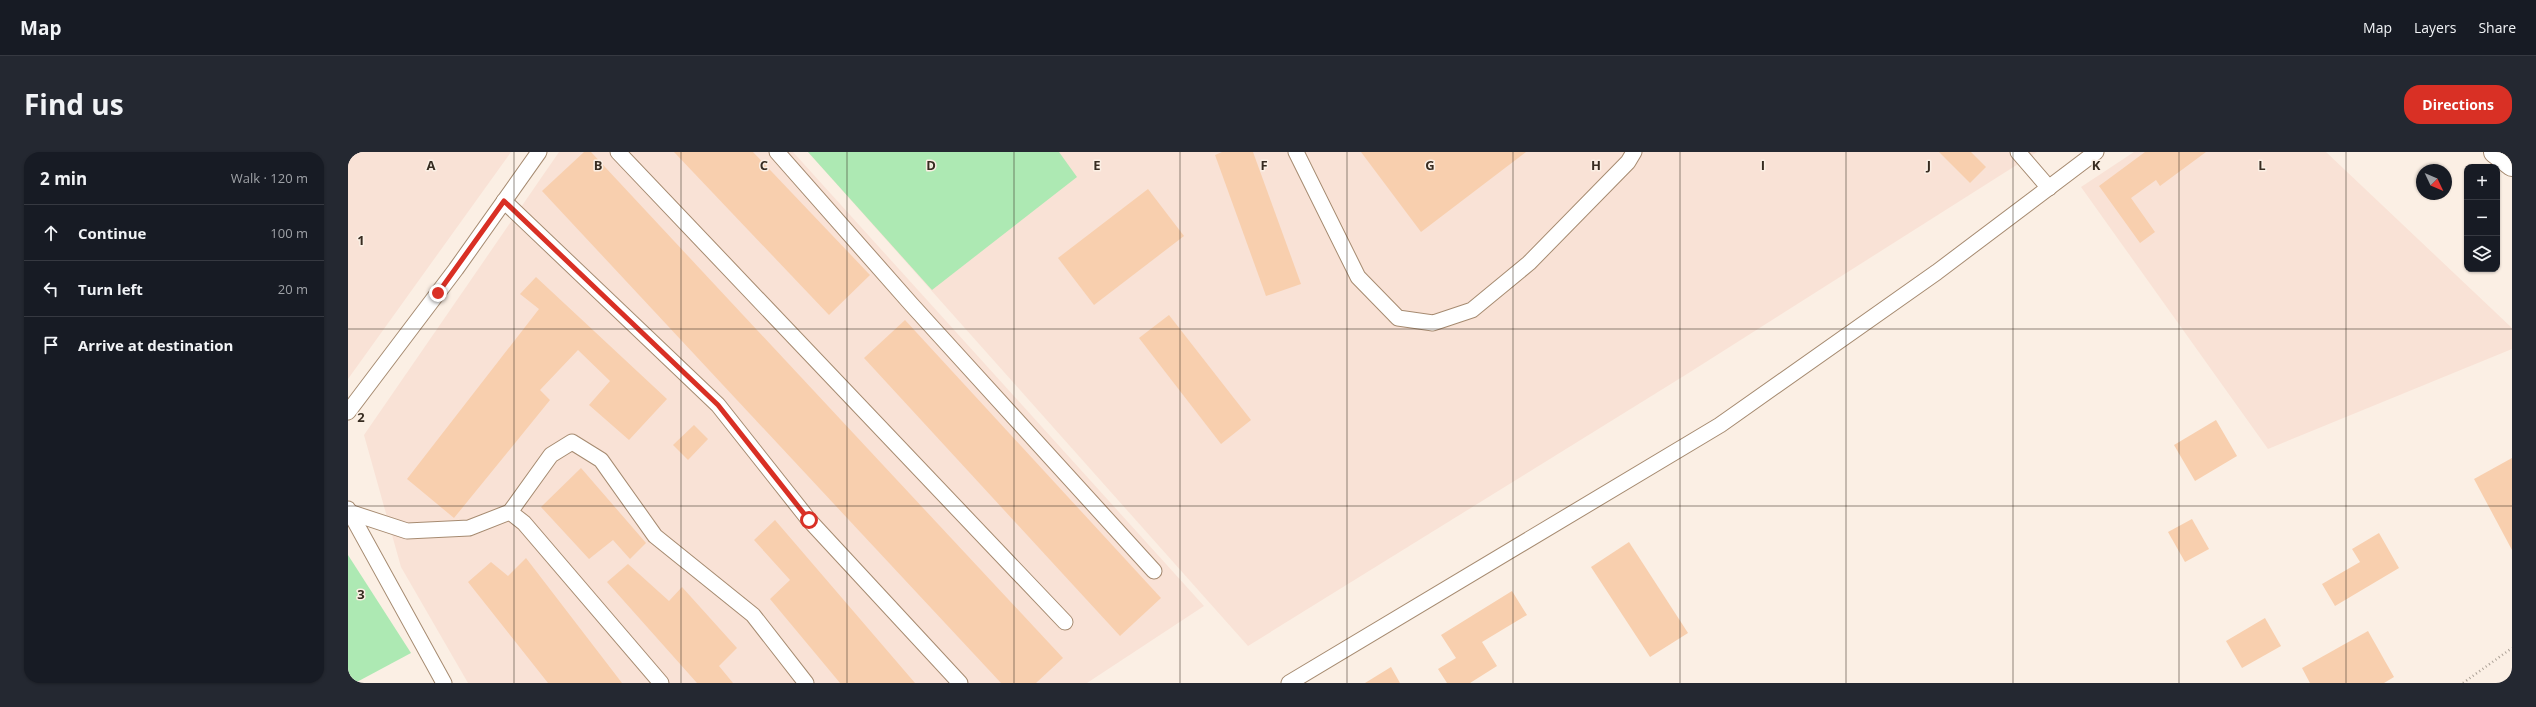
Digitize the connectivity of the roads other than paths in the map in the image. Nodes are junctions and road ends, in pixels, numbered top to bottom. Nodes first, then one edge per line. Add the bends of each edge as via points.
1 (539, 152) edge
2 (618, 152) edge
3 (777, 152) edge
4 (1296, 152) edge
5 (1634, 152) edge
6 (2018, 152) edge
7 (2096, 152) edge
8 (2495, 152) edge
9 (2512, 165) edge
10 (2049, 188) junction
11 (504, 201) junction
12 (348, 412) edge
13 (348, 511) edge
14 (510, 512) junction
15 (1154, 571) dead end
16 (1064, 622) dead end
17 (444, 683) edge
18 (661, 683) edge
19 (806, 683) edge
20 (960, 683) edge
21 (1289, 683) edge

1 - 11 lane
2 - 16 lane
3 - 15 lane via 916,310
4 - 5 lane via 1358,277 1398,318 1433,323 1472,310 1529,263 1628,162
6 - 10 lane
7 - 10 lane
8 - 9 street
10 - 21 lane via 1936,272 1720,425
11 - 12 lane
11 - 20 lane via 718,405 809,520
13 - 14 lane via 407,531 469,528
13 - 17 lane
14 - 18 lane via 524,523
14 - 19 lane via 550,455 572,442 601,460 654,536 753,615

